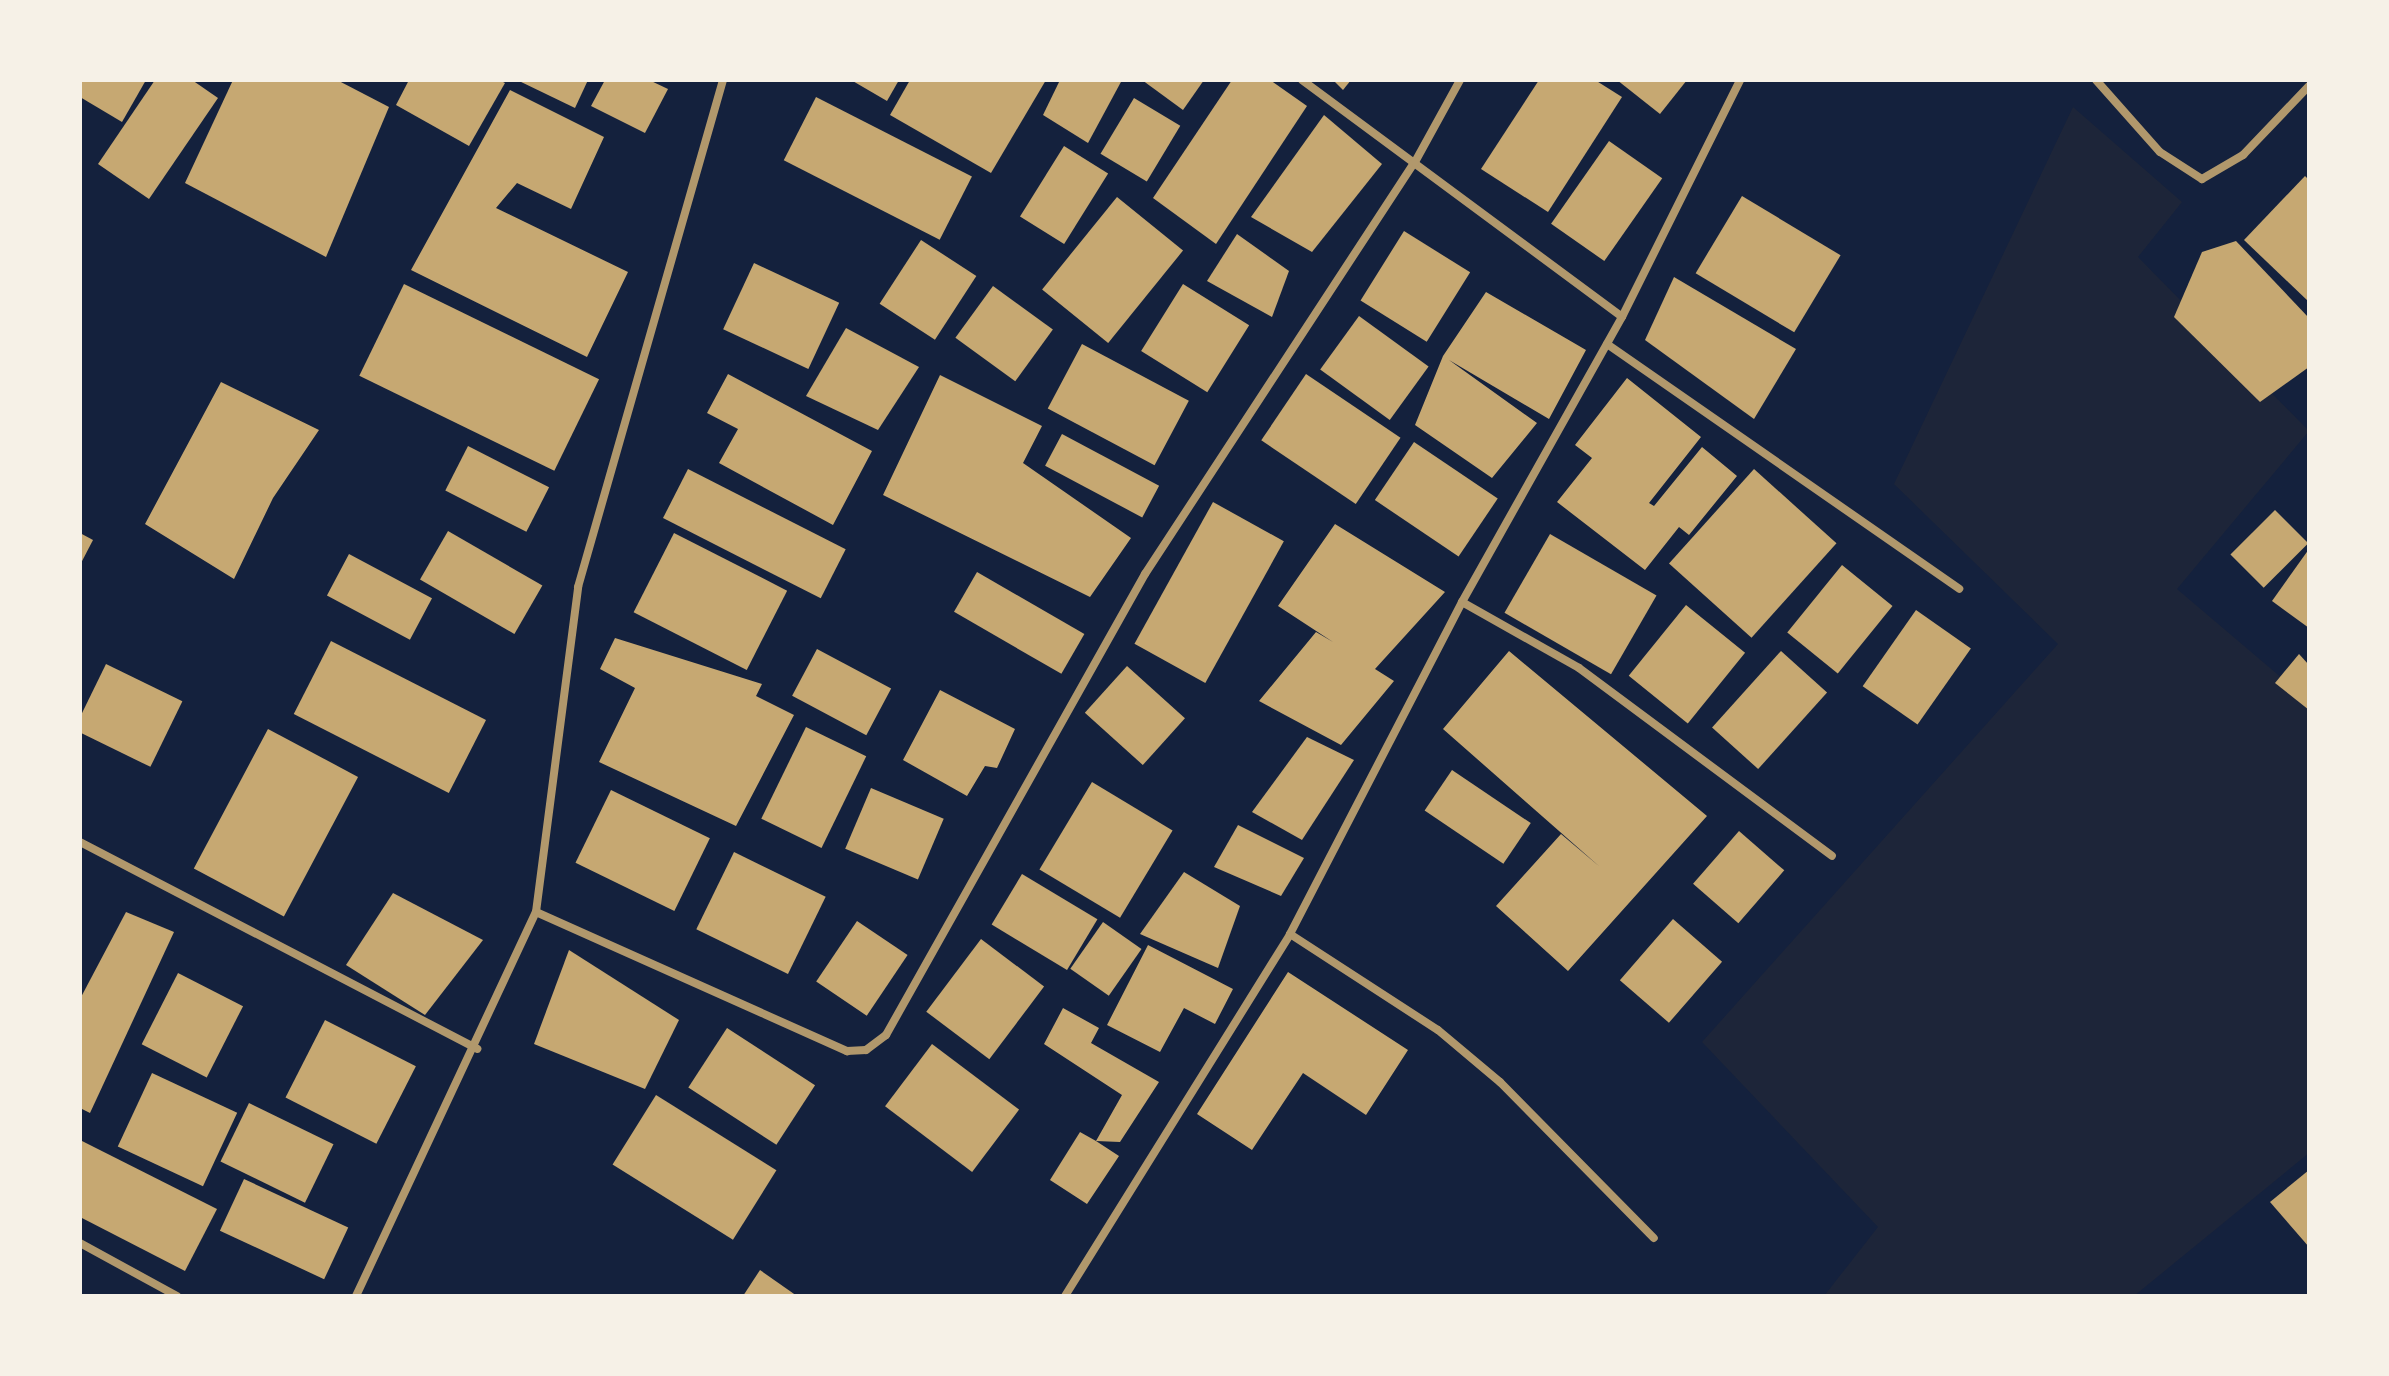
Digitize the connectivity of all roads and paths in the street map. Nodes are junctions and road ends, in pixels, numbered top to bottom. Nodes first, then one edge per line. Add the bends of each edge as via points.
1 (723, 80) edge
2 (1302, 80) edge
3 (1460, 80) edge
4 (1740, 80) edge
5 (2096, 80) edge
6 (2309, 86) edge
7 (1415, 162) junction
8 (1622, 317) junction
9 (1607, 344) junction
10 (1959, 589) dead end
11 (1462, 602) junction
12 (80, 842) edge
13 (1832, 856) dead end
14 (536, 912) junction
15 (1290, 934) junction
16 (477, 1049) junction
17 (1654, 1238) dead end
18 (80, 1243) edge
19 (177, 1296) edge
20 (356, 1296) edge
21 (1065, 1296) edge

1 - 14 street via 578,587
2 - 7 street
3 - 7 street
4 - 8 street
5 - 6 street via 2160,152 2202,179 2243,155
7 - 8 street
7 - 14 street via 1145,574 874,1045 847,1051 812,1038
8 - 9 street
9 - 10 street
9 - 11 street
11 - 13 street via 1579,668
11 - 15 street
12 - 16 street
14 - 16 street
15 - 17 street via 1469,1056
15 - 21 street
16 - 20 street
18 - 19 street

